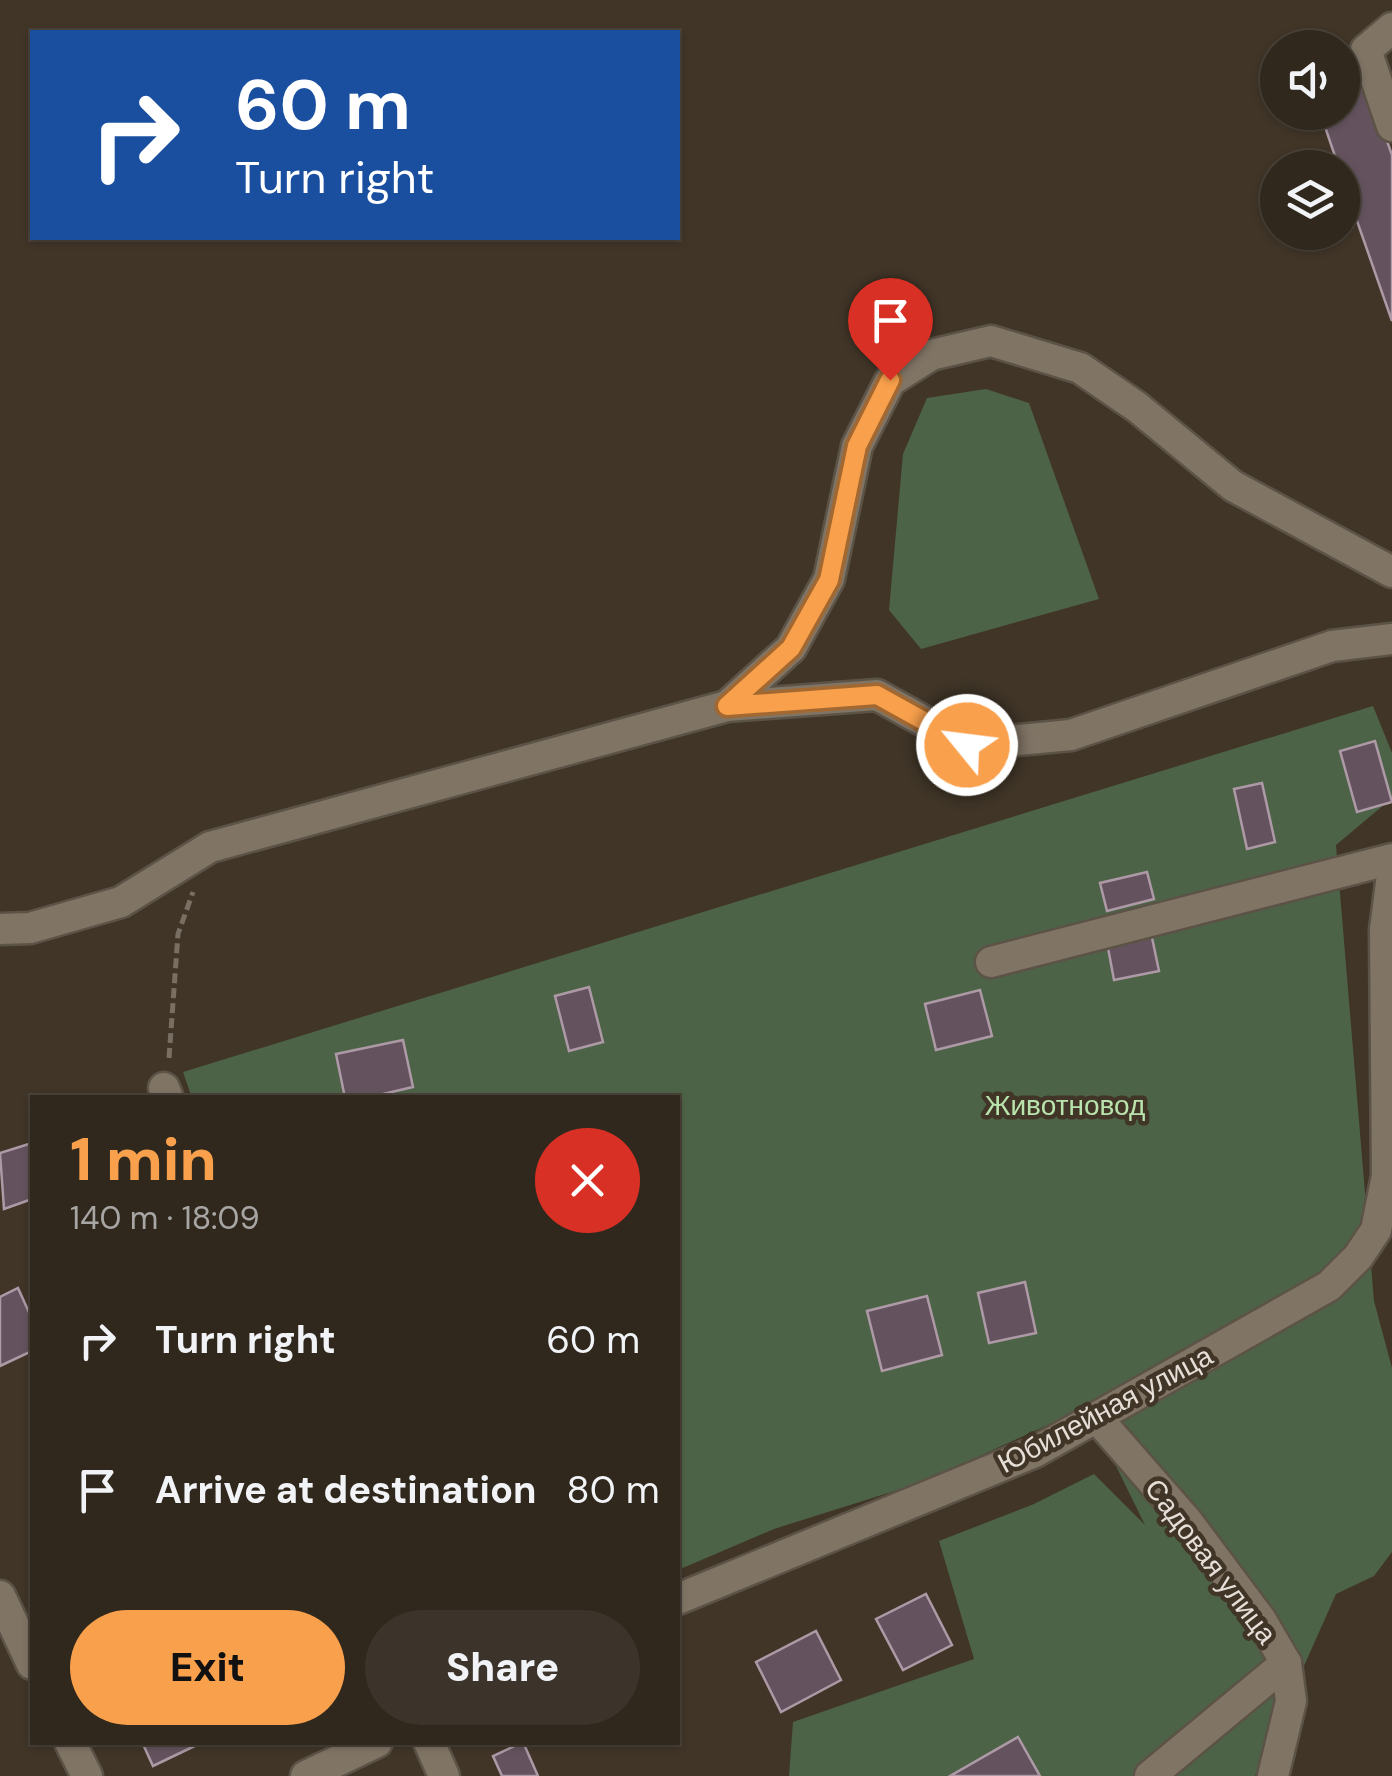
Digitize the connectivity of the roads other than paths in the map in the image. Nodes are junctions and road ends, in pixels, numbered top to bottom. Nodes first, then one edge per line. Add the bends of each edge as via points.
1 (1392, 28) edge
2 (1392, 126) edge
3 (1392, 572) edge
4 (1392, 639) edge
5 (727, 706) junction
6 (1392, 859) edge
7 (1392, 874) edge
8 (0, 930) edge
9 (990, 962) dead end
10 (1383, 1227) edge
11 (1097, 1418) junction
12 (0, 1596) edge
13 (680, 1598) edge
14 (30, 1660) edge
15 (1286, 1663) junction
16 (71, 1745) edge
17 (370, 1745) edge
18 (430, 1745) edge
19 (86, 1776) edge
20 (306, 1776) edge
21 (444, 1776) edge
22 (1150, 1776) edge
23 (1272, 1776) edge

1 - 2 street via 1366,50
3 - 5 street via 1232,486 1080,368 990,342 931,354 890,380 857,446 829,580 791,648
4 - 5 street via 1332,646 1071,735 1002,742 967,745 877,695
5 - 8 street via 210,847 121,902
6 - 9 street
7 - 10 street
10 - 11 street, Юбилейная улица via 1329,1286
11 - 13 street, Юбилейная улица via 1035,1452
11 - 15 street, Садовая улица via 1187,1522
12 - 14 street
15 - 22 street
15 - 23 street, Садовая улица via 1291,1701
16 - 19 street
17 - 20 street
18 - 21 street

